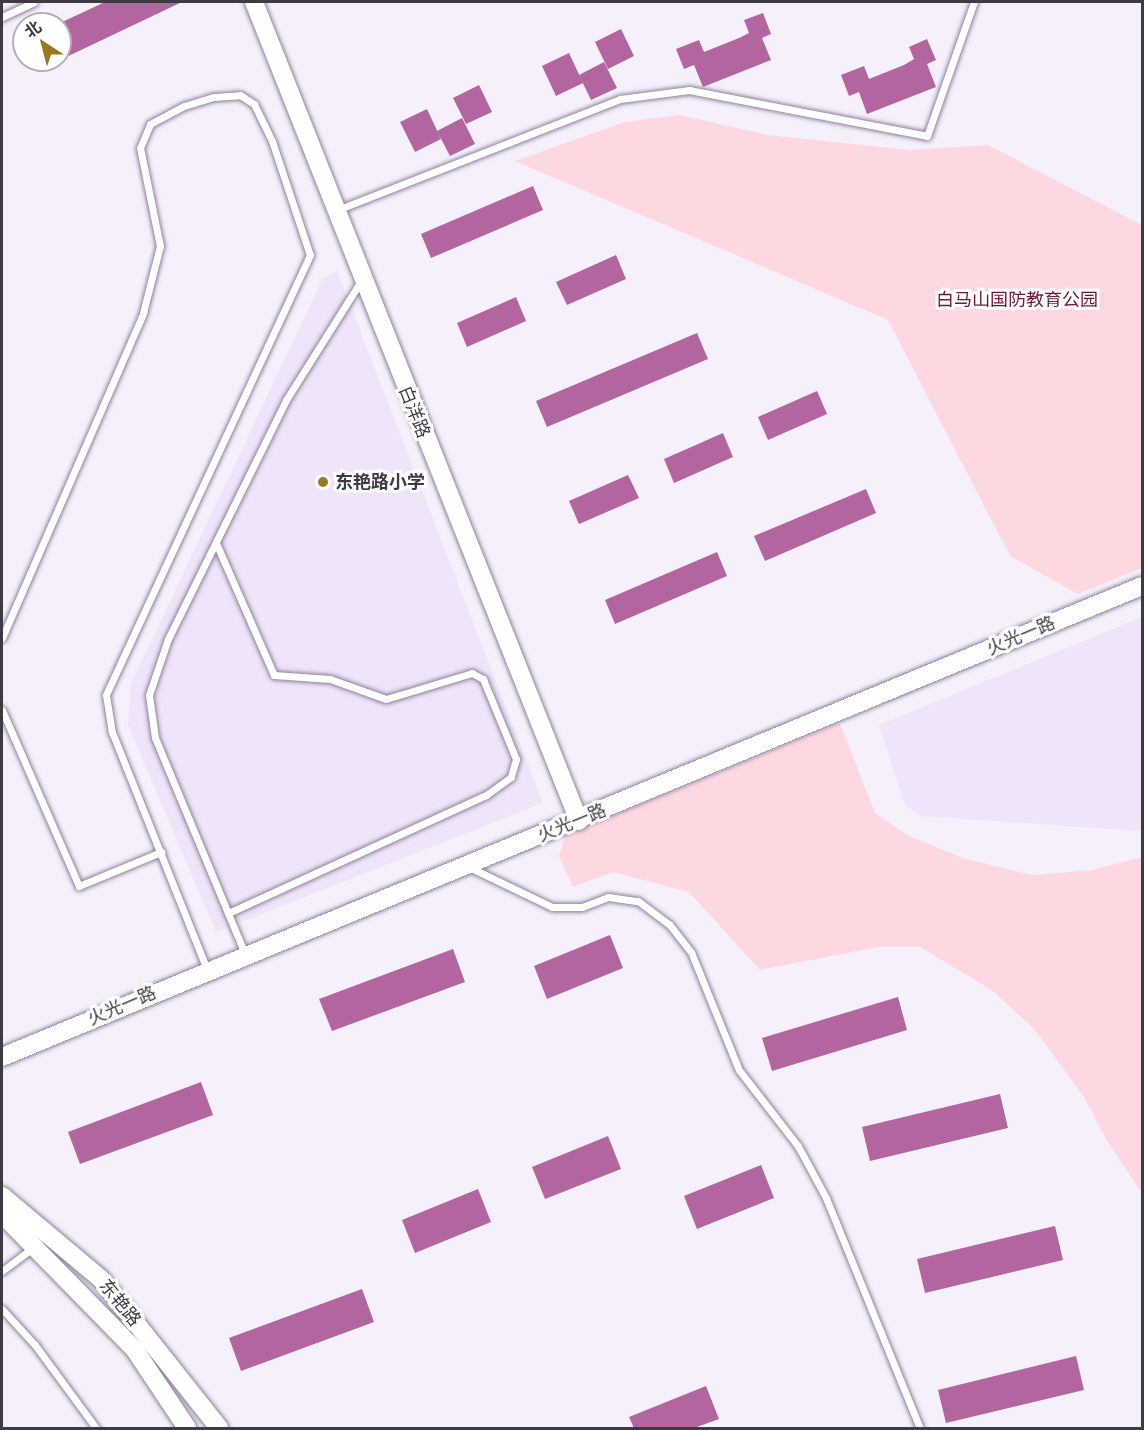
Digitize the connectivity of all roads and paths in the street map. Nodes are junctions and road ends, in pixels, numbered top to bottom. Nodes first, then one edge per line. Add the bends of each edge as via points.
1 (34, 2) edge
2 (254, 2) edge
3 (974, 2) edge
4 (2, 17) edge
5 (337, 210) junction
6 (362, 279) junction
7 (216, 543) junction
8 (1143, 586) edge
9 (2, 638) edge
10 (2, 710) edge
11 (579, 821) junction
12 (161, 852) junction
13 (466, 866) junction
14 (228, 914) junction
15 (245, 954) junction
16 (207, 970) junction
17 (2, 1058) edge
18 (2, 1196) edge
19 (2, 1214) edge
20 (34, 1247) junction
21 (2, 1271) edge
22 (2, 1309) edge
23 (96, 1428) edge
24 (187, 1428) edge
25 (219, 1428) edge
26 (920, 1428) edge

1 - 4 lane
2 - 5 street, 白洋路
3 - 5 lane via 927,136 689,90 620,99
5 - 6 street, 白洋路
6 - 7 lane via 286,400
6 - 11 street, 白洋路
7 - 14 lane via 168,639 149,695 154,738
7 - 14 lane via 274,675 330,679 386,699 472,673 483,679 516,759 511,777 486,795
8 - 11 street, 火光一路
9 - 12 lane via 143,313 160,246 140,148 150,124 184,106 214,97 240,95 254,104 272,141 310,255 106,695 112,732
10 - 12 lane via 79,886
11 - 13 street, 火光一路
12 - 16 lane
13 - 15 street, 火光一路
13 - 26 lane via 552,907 582,907 608,897 638,901 669,924 691,952 739,1070 798,1146 826,1198
14 - 15 lane
15 - 16 street, 火光一路
16 - 17 street, 火光一路
18 - 25 street, 东艳路 via 101,1279
19 - 20 street, 东艳路
20 - 21 lane
20 - 24 street, 东艳路 via 135,1350
22 - 23 lane via 35,1345

